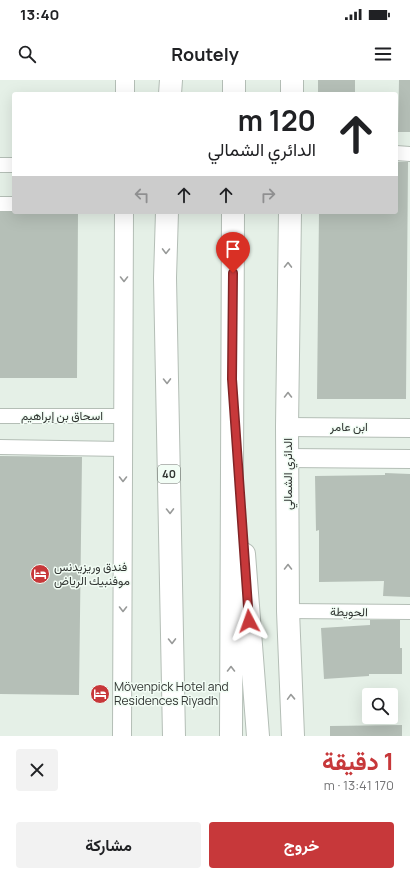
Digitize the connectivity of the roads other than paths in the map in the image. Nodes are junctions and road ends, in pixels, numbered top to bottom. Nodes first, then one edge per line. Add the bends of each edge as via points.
1 (125, 80) edge
2 (170, 80) edge
3 (234, 80) edge
4 (292, 80) edge
5 (125, 92) edge
6 (170, 92) edge
7 (234, 92) edge
8 (292, 92) edge
9 (398, 153) edge
10 (410, 154) edge
11 (0, 165) edge
12 (12, 165) edge
13 (0, 204) edge
14 (12, 204) edge
15 (124, 214) edge
16 (167, 214) edge
17 (233, 214) edge
18 (290, 214) edge
19 (232, 379) junction
20 (0, 416) edge
21 (124, 416) junction
22 (288, 427) junction
23 (410, 428) edge
24 (0, 447) edge
25 (123, 449) junction
26 (288, 458) junction
27 (410, 459) edge
28 (288, 611) junction
29 (410, 612) edge
30 (122, 736) edge
31 (172, 736) edge
32 (231, 736) edge
33 (258, 736) edge
34 (292, 736) edge

1 - 5 street
2 - 6 main road
3 - 7 main road
4 - 8 main road
9 - 10 street
11 - 12 street
13 - 14 street
15 -> 21 street
16 -> 31 main road, 40 via 165,278 174,703
17 - 19 main road
22 -> 18 main road, الدائري الشمالي
32 -> 19 main road
19 - 33 main road
20 - 21 street, اسحاق بن إبراهيم
21 - 25 street
22 - 23 street, ابن عامر
22 - 26 main road, الدائري الشمالي
24 - 25 street
25 -> 30 street
26 - 27 street
28 -> 26 main road, الدائري الشمالي
28 - 29 street, الحويطة
34 -> 28 main road, الدائري الشمالي

